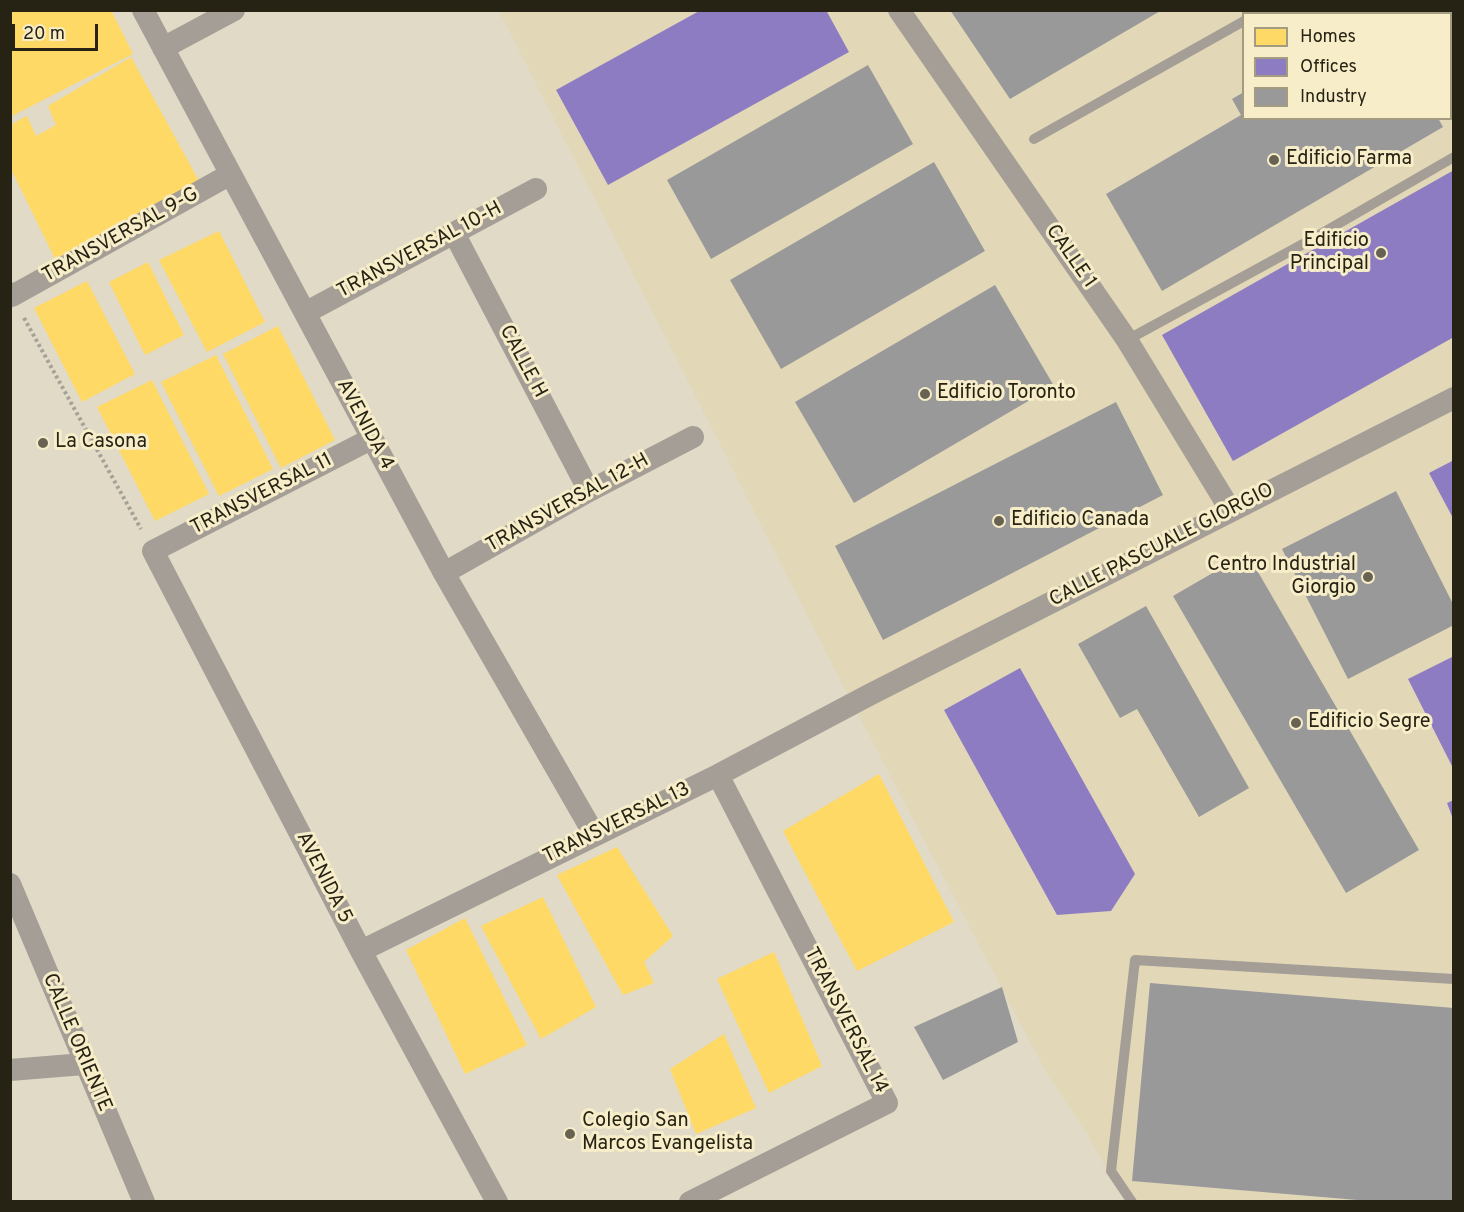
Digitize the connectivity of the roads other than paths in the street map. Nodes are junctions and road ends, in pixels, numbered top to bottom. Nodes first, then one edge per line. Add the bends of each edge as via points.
1 (143, 10) edge
2 (234, 10) edge
3 (899, 10) edge
4 (1242, 22) edge
5 (163, 48) junction
6 (1034, 139) dead end
7 (1454, 158) edge
8 (229, 175) junction
9 (536, 189) dead end
10 (454, 233) junction
11 (11, 295) edge
12 (305, 313) junction
13 (1127, 340) junction
14 (1454, 398) edge
15 (693, 437) dead end
16 (371, 439) junction
17 (589, 491) junction
18 (1231, 511) junction
19 (153, 551) joint
20 (444, 573) junction
21 (870, 694) joint
22 (718, 775) junction
23 (594, 834) junction
24 (10, 884) edge
25 (361, 951) junction
26 (1454, 979) edge
27 (84, 1064) junction
28 (10, 1070) edge
29 (144, 1202) edge
30 (497, 1202) edge
31 (690, 1202) edge
32 (1132, 1202) edge

1 - 5 street, AVENIDA 4
2 - 5 street
3 - 13 street, CALLE 1
4 - 6 lane
5 - 8 street, AVENIDA 4
7 - 13 lane
8 - 11 street, TRANSVERSAL 9-G
8 - 12 street, AVENIDA 4
9 - 10 street, TRANSVERSAL 10-H
10 - 12 street, TRANSVERSAL 10-H
10 - 17 street, CALLE H
12 - 16 street, AVENIDA 4
13 - 18 street, CALLE 1
14 - 18 street, CALLE PASCUALE GIORGIO
15 - 17 street, TRANSVERSAL 12-H
16 - 19 street, TRANSVERSAL 11
16 - 20 street, AVENIDA 4
17 - 20 street, TRANSVERSAL 12-H
18 - 21 street, CALLE PASCUALE GIORGIO
19 - 25 street, AVENIDA 5
20 - 23 street, AVENIDA 4
21 - 22 street, TRANSVERSAL 13
22 - 23 street, TRANSVERSAL 13
22 - 31 street, TRANSVERSAL 14 via 887,1103
23 - 25 street, TRANSVERSAL 13
24 - 27 street, CALLE ORIENTE
25 - 30 street, AVENIDA 5
26 - 32 lane via 1135,960 1111,1171
27 - 28 street
27 - 29 street, CALLE ORIENTE

